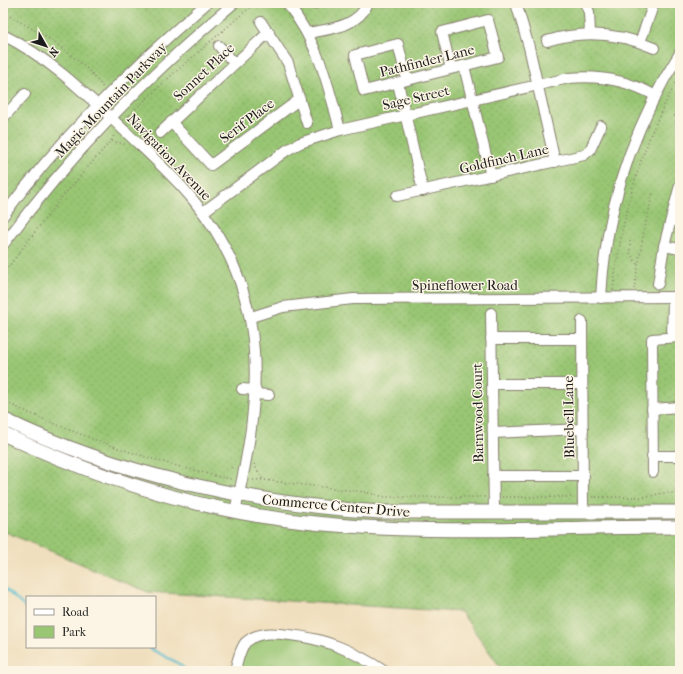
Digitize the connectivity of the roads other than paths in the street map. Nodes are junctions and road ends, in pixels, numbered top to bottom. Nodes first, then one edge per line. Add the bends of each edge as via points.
1 (206, 3) edge
2 (234, 3) edge
3 (287, 3) edge
4 (368, 3) edge
5 (516, 3) edge
6 (585, 3) edge
7 (654, 3) edge
8 (261, 22) dead end
9 (269, 32) junction
10 (308, 33) junction
11 (590, 33) junction
12 (3, 35) edge
13 (547, 41) dead end
14 (640, 42) junction
15 (219, 46) dead end
16 (654, 48) dead end
17 (680, 53) edge
18 (234, 63) junction
19 (464, 66) junction
20 (451, 69) junction
21 (403, 82) junction
22 (538, 84) junction
23 (26, 94) dead end
24 (654, 95) junction
25 (300, 99) junction
26 (473, 100) junction
27 (97, 105) junction
28 (5, 113) edge
29 (405, 115) junction
30 (110, 117) junction
31 (171, 122) junction
32 (307, 123) dead end
33 (601, 126) dead end
34 (340, 130) junction
35 (160, 133) dead end
36 (556, 162) junction
37 (491, 176) junction
38 (680, 185) edge
39 (423, 191) junction
40 (397, 196) dead end
41 (203, 212) junction
42 (3, 216) edge
43 (3, 245) edge
44 (664, 246) junction
45 (680, 249) edge
46 (658, 284) dead end
47 (601, 298) junction
48 (676, 298) edge
49 (491, 313) dead end
50 (251, 317) junction
51 (582, 321) dead end
52 (676, 337) edge
53 (491, 339) junction
54 (581, 339) junction
55 (492, 384) junction
56 (582, 384) junction
57 (242, 389) dead end
58 (256, 392) junction
59 (269, 395) dead end
60 (680, 407) edge
61 (652, 410) junction
62 (3, 419) edge
63 (583, 430) junction
64 (493, 433) junction
65 (3, 434) edge
66 (652, 456) junction
67 (680, 456) edge
68 (653, 472) dead end
69 (493, 476) junction
70 (584, 476) junction
71 (239, 494) junction
72 (235, 511) junction
73 (584, 511) junction
74 (494, 512) junction
75 (680, 512) edge
76 (680, 526) edge
77 (236, 671) edge
78 (384, 671) edge

1 - 27 street, Magic Mountain Parkway via 156,47
2 - 30 street, Magic Mountain Parkway via 183,46
3 - 10 street
4 - 10 street via 364,11 349,24
5 - 22 street
6 - 11 street via 589,12
7 - 14 street
8 - 9 street
9 - 18 street, Sonnet Place
9 - 25 street via 288,63
10 - 34 street via 322,63
11 - 13 street via 562,36
11 - 14 street via 618,36
12 - 27 street, Navigation Avenue via 42,59
14 - 16 street
15 - 18 street
17 - 24 street
18 - 31 street, Sonnet Place
19 - 20 street, Pathfinder Lane
19 - 20 street, Pathfinder Lane via 498,57 488,20 442,32
19 - 26 street
20 - 21 street, Pathfinder Lane
21 - 21 street, Pathfinder Lane via 398,44 355,55 364,91
21 - 29 street
22 - 24 street, Sage Street via 569,78 600,77 634,85
22 - 26 street, Sage Street
22 - 36 street
23 - 28 street
24 - 47 street via 630,150 619,184 605,254
25 - 31 street, Serif Place via 211,165
25 - 32 street
26 - 29 street, Sage Street
26 - 37 street
27 - 30 street, Navigation Avenue
27 - 42 street, Magic Mountain Parkway via 47,160
29 - 34 street, Sage Street
29 - 39 street
30 - 41 street, Navigation Avenue via 184,189
30 - 43 street, Magic Mountain Parkway via 46,189
31 - 35 street, Sonnet Place
33 - 36 street, Goldfinch Lane via 587,154
34 - 41 street, Sage Street via 287,150
36 - 37 street, Goldfinch Lane
37 - 39 street, Goldfinch Lane
38 - 44 street
39 - 40 street, Goldfinch Lane
41 - 50 street, Navigation Avenue via 233,264
44 - 45 street
44 - 46 street
47 - 48 street, Spineflower Road
47 - 50 street, Spineflower Road via 353,299 283,308
48 - 52 street
49 - 53 street, Barnwood Court
50 - 58 street, Navigation Avenue via 256,355
51 - 54 street, Bluebell Lane
52 - 61 street via 652,339
53 - 54 street
53 - 55 street, Barnwood Court
54 - 56 street, Bluebell Lane
55 - 56 street
55 - 64 street, Barnwood Court
56 - 63 street, Bluebell Lane
57 - 58 street
58 - 59 street
58 - 71 street, Navigation Avenue
60 - 61 street
61 - 66 street
62 - 71 main road, Commerce Center Drive via 72,449 119,465 161,478
63 - 64 street
63 - 70 street, Bluebell Lane
64 - 69 street, Barnwood Court
65 - 72 main road, Commerce Center Drive via 115,480 164,495
66 - 67 street
66 - 68 street
69 - 70 street
69 - 74 street, Barnwood Court
70 - 73 street, Bluebell Lane
71 - 72 street, Navigation Avenue
71 - 74 main road, Commerce Center Drive via 350,510
72 - 76 main road, Commerce Center Drive via 296,521 386,528
73 - 74 main road, Commerce Center Drive
73 - 75 main road, Commerce Center Drive
77 - 78 street via 237,662 246,643 267,632 312,637 333,643

